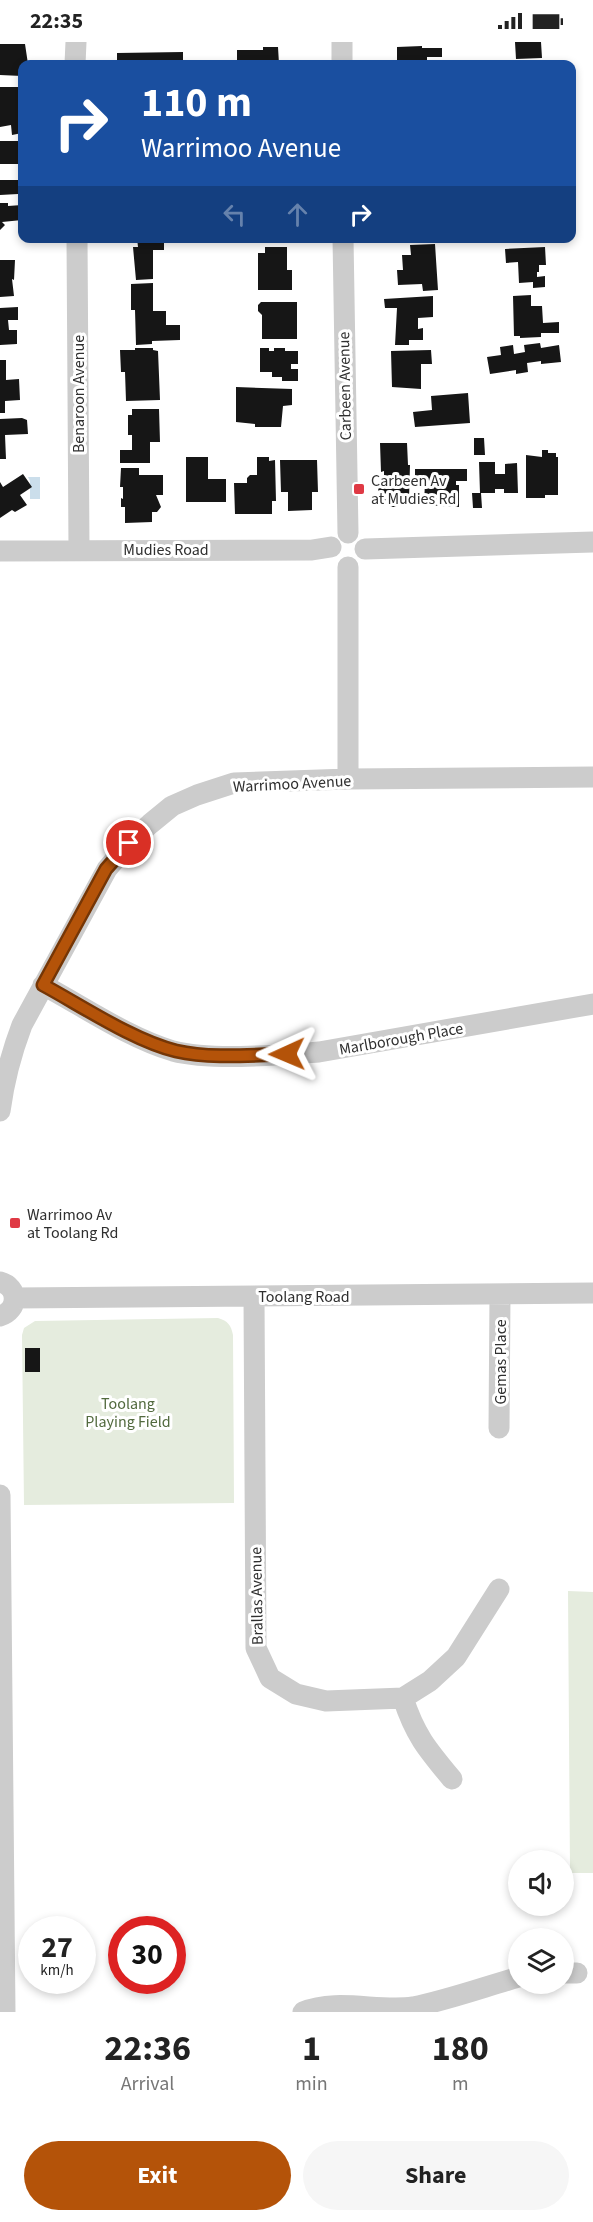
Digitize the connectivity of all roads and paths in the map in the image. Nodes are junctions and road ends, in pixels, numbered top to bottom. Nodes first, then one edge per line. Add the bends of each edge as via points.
1 (76, 42) edge
2 (342, 42) edge
3 (75, 60) edge
4 (342, 60) edge
5 (76, 243) edge
6 (343, 243) edge
7 (348, 533) junction
8 (593, 542) edge
9 (331, 547) junction
10 (79, 549) junction
11 (365, 549) junction
12 (0, 551) edge
13 (348, 567) junction
14 (593, 777) edge
15 (348, 779) junction
16 (43, 985) junction
17 (593, 1004) edge
18 (0, 1111) edge
19 (0, 1282) edge
20 (593, 1293) edge
21 (500, 1295) junction
22 (254, 1297) junction
23 (15, 1298) junction
24 (0, 1316) edge
25 (499, 1428) dead end
26 (0, 1496) edge
27 (499, 1589) dead end
28 (403, 1698) junction
29 (452, 1779) dead end
30 (508, 1980) edge
31 (5, 2012) edge
32 (303, 2012) edge

1 - 3 street
2 - 4 street
5 - 10 street, Benaroon Avenue
6 - 7 street, Carbeen Avenue
7 - 9 street via 337,537
7 - 11 street via 362,539
8 - 11 street
9 - 10 street, Mudies Road
9 - 13 street via 337,563
10 - 12 street, Mudies Road
11 - 13 street via 359,563
13 - 15 street
14 - 15 street, Warrimoo Avenue
15 - 16 street, Warrimoo Avenue via 234,783 172,806 106,869
16 - 17 street, Marlborough Place via 147,1042 202,1055 319,1052
16 - 18 street, Warrimoo Avenue via 12,1051
19 - 23 street via 10,1286
20 - 21 street, Toolang Road
21 - 22 street, Toolang Road
21 - 25 street, Gemas Place
22 - 23 street, Toolang Road
22 - 28 street, Brallas Avenue via 256,1648 270,1678 296,1694 326,1701
23 - 24 street via 10,1311
26 - 31 street
27 - 28 street, Brallas Avenue via 456,1657 430,1681
28 - 29 street via 422,1743
30 - 32 street via 411,2007 333,2007

